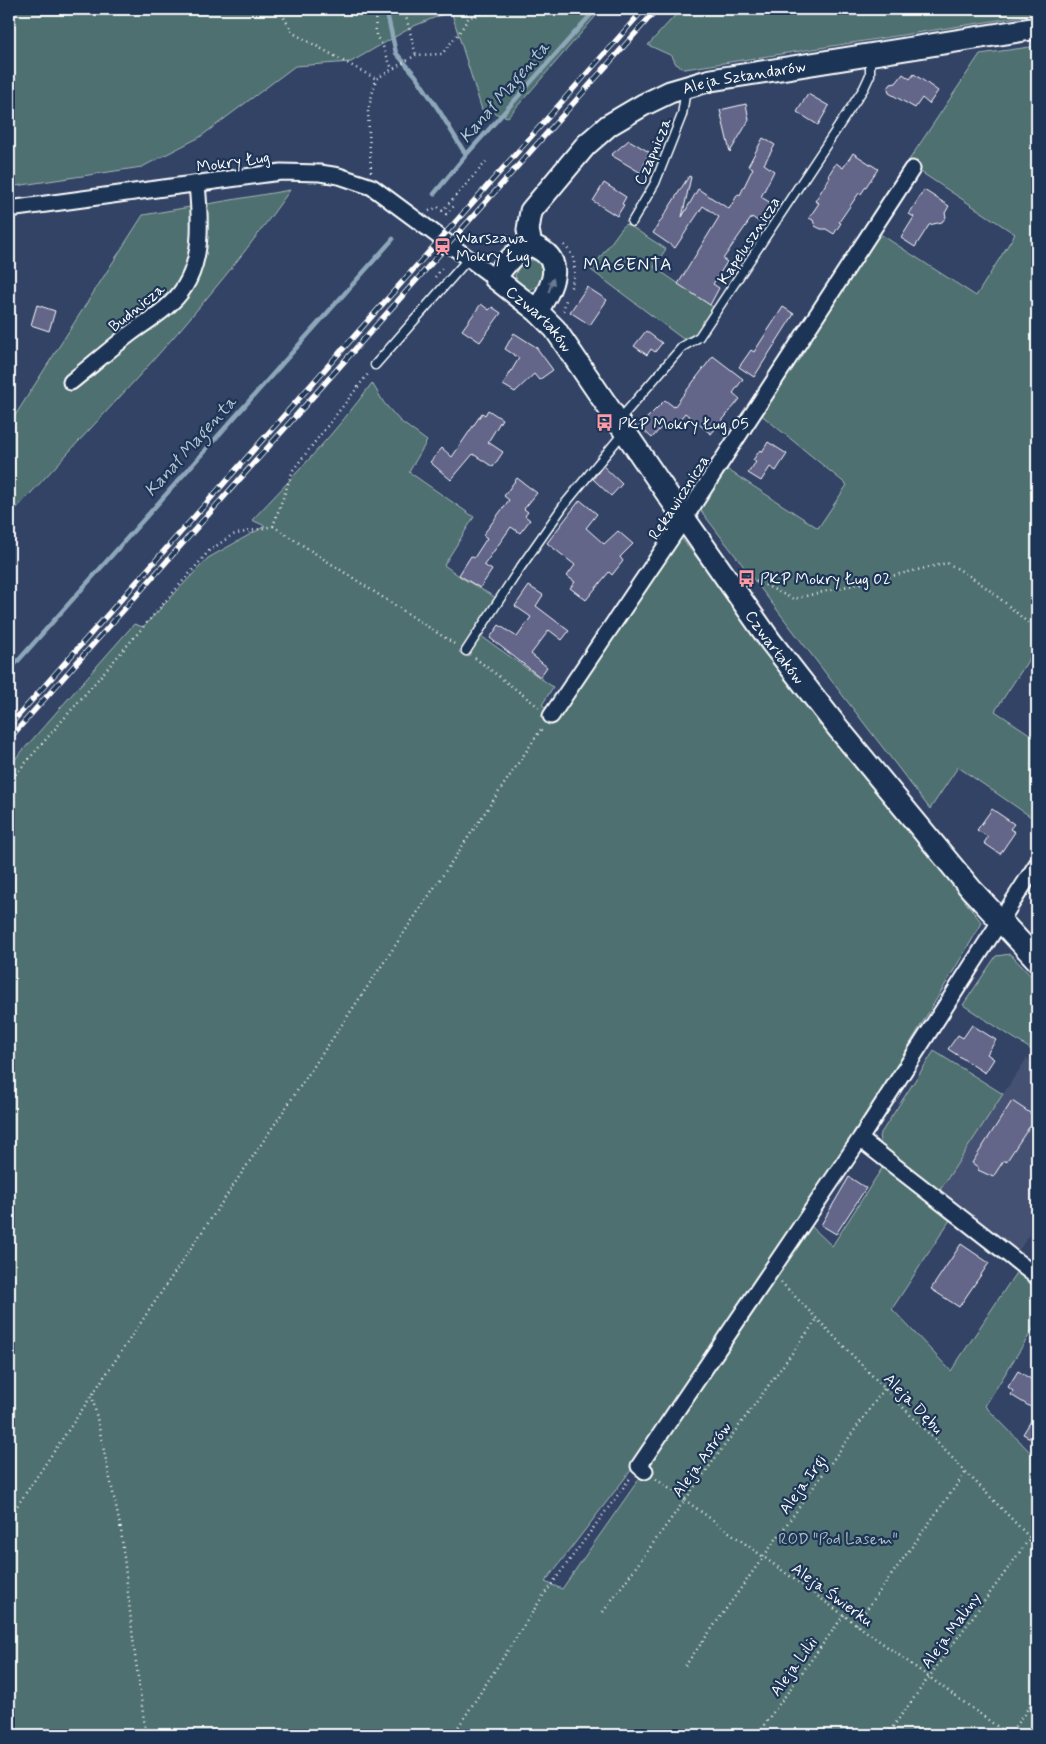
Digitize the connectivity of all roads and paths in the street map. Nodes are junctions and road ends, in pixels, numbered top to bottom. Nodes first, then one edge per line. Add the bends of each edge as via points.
1 (279, 9) edge
2 (376, 9) edge
3 (404, 9) edge
4 (500, 9) edge
5 (1037, 28) edge
6 (416, 55) junction
7 (870, 55) junction
8 (392, 69) junction
9 (376, 79) junction
10 (687, 87) junction
11 (489, 162) dead end
12 (912, 169) dead end
13 (197, 184) junction
14 (372, 187) junction
15 (456, 204) dead end
16 (9, 209) edge
17 (442, 211) junction
18 (434, 218) dead end
19 (632, 222) dead end
20 (512, 229) dead end
21 (445, 240) joint
22 (559, 240) dead end
23 (531, 244) junction
24 (494, 248) dead end
25 (469, 258) junction
26 (438, 273) dead end
27 (434, 277) dead end
28 (495, 278) junction
29 (564, 303) dead end
30 (537, 311) junction
31 (375, 365) joint
32 (71, 382) dead end
33 (622, 426) junction
34 (684, 519) junction
35 (273, 526) junction
36 (746, 576) dead end
37 (1037, 631) edge
38 (466, 651) junction
39 (551, 716) junction
40 (9, 782) edge
41 (1037, 864) edge
42 (1000, 921) junction
43 (1037, 960) edge
44 (860, 1139) junction
45 (773, 1273) junction
46 (1037, 1277) edge
47 (817, 1319) junction
48 (884, 1389) junction
49 (92, 1395) junction
50 (642, 1468) junction
51 (966, 1472) junction
52 (684, 1500) junction
53 (9, 1518) edge
54 (1030, 1538) junction
55 (1037, 1545) edge
56 (764, 1558) junction
57 (603, 1612) dead end
58 (844, 1615) junction
59 (856, 1624) junction
60 (685, 1666) dead end
61 (930, 1678) junction
62 (1037, 1696) edge
63 (760, 1729) dead end
64 (146, 1735) edge
65 (453, 1735) edge
66 (887, 1735) edge
67 (1009, 1735) edge

1 - 9 path via 293,33
2 - 8 path via 376,36
3 - 6 path
4 - 6 path via 469,17 442,54
5 - 7 street, Aleja Sztandarów
6 - 8 path
7 - 10 street, Aleja Sztandarów via 712,80
7 - 33 lane, Kapelusznicza via 870,75 864,88 725,301 699,337 682,347
8 - 9 path
9 - 14 path via 368,111
10 - 19 lane, Czapnicza via 682,115 662,166
10 - 23 street, Aleja Sztandarów via 643,105 609,125 586,145 531,211 528,230
11 - 17 path
12 - 34 street, Rękawicznicza
13 - 14 street, Mokry Ług via 298,171 339,176
13 - 16 street, Mokry Ług
13 - 32 street, Budnicza via 200,212 197,255 188,281 170,305
14 - 21 street, Mokry Ług
15 - 17 path via 446,214
17 - 18 path via 438,206 427,212
20 - 24 path
21 - 25 street, Czwartaków
22 - 29 path via 572,252 576,265 574,280
23 - 28 street via 510,257
30 -> 23 street via 552,284 553,266 549,256
25 - 28 street, Czwartaków
25 - 31 lane
26 - 27 path
28 - 30 street, Czwartaków
30 - 33 street, Czwartaków via 555,329
31 - 35 path via 293,470
33 - 34 street, Czwartaków
33 - 38 lane, Kapelusznicza via 518,571
34 - 39 street, Rękawicznicza
34 - 42 street, Czwartaków via 771,642 838,728
35 - 38 path
35 - 40 path via 232,534 208,551
36 - 37 path via 793,599 947,563 968,574
38 - 39 path
39 - 49 path
41 - 42 street
42 - 43 street, Czwartaków
42 - 44 street
44 - 45 street
44 - 46 street
45 - 47 path, Aleja Dębu
45 - 50 street
47 - 48 path, Aleja Dębu
47 - 52 path, Aleja Astrów
48 - 51 path, Aleja Dębu
48 - 56 path, Aleja Irgi
49 - 53 path
49 - 64 path via 121,1530
50 - 52 path, Aleja Świerku
50 - 65 path via 542,1596
51 - 54 path, Aleja Dębu
51 - 59 path
52 - 56 path, Aleja Świerku
52 - 57 path, Aleja Astrów
54 - 55 path, Aleja Dębu
54 - 61 path, Aleja Maliny
56 - 58 path, Aleja Świerku
56 - 60 path, Aleja Irgi
58 - 59 path, Aleja Świerku
58 - 63 path, Aleja Lilii
59 - 61 path, Aleja Świerku
61 - 66 path, Aleja Maliny
61 - 67 path, Aleja Świerku
62 - 67 path

